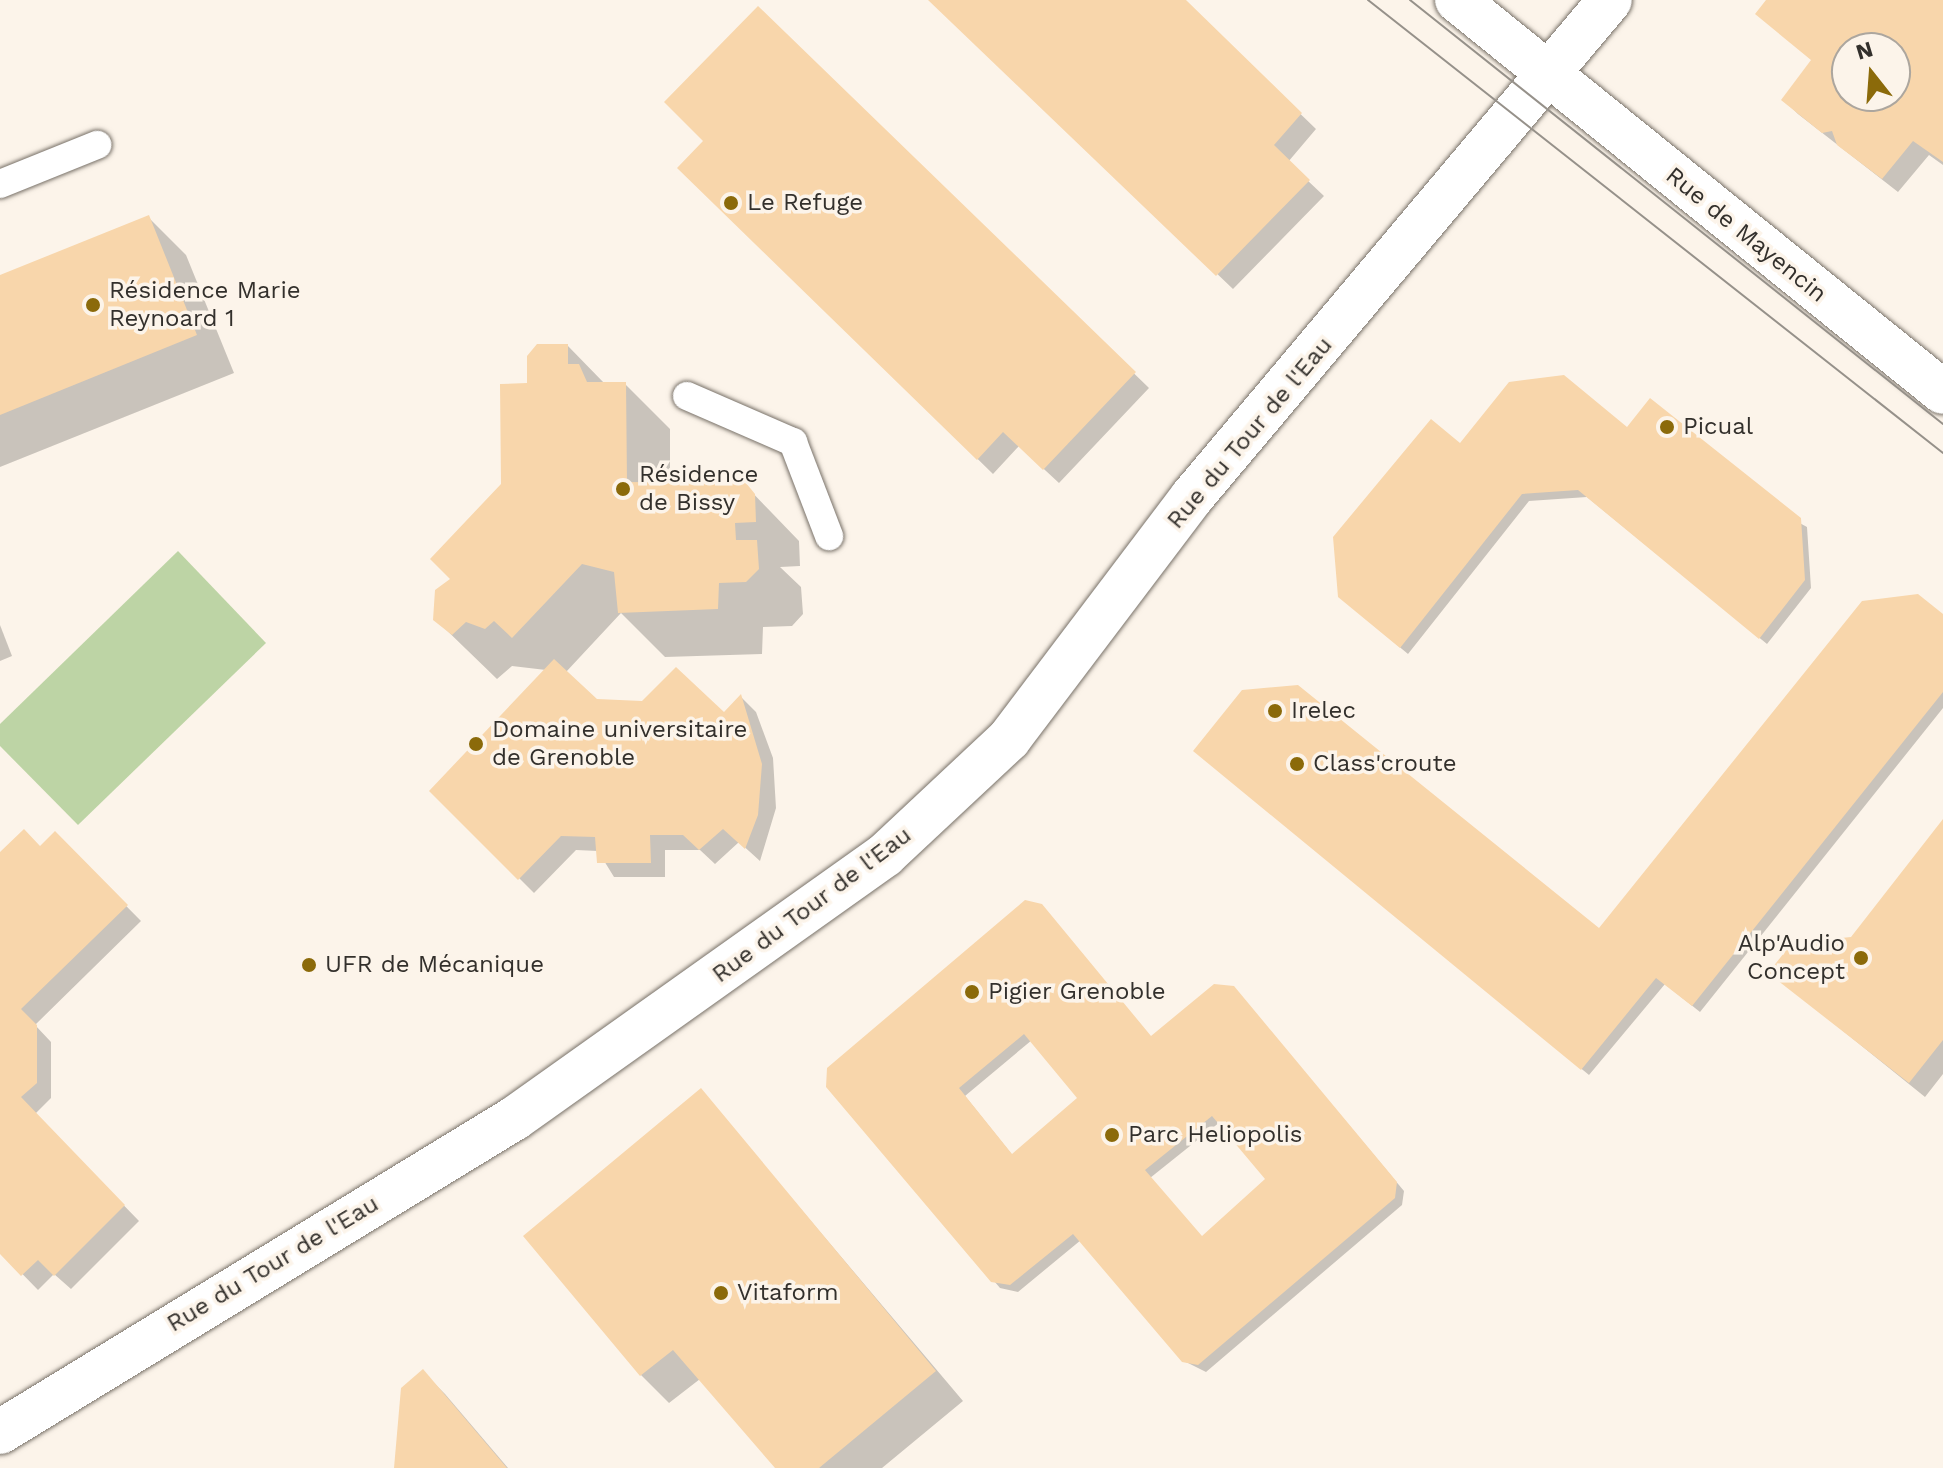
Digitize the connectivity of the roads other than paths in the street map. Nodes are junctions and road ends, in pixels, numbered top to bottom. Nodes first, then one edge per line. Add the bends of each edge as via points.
1 (1457, 0) edge
2 (1610, 0) edge
3 (1549, 78) junction
4 (97, 145) dead end
5 (0, 184) edge
6 (1943, 392) edge
7 (687, 396) dead end
8 (829, 536) dead end
9 (0, 1432) edge

1 - 3 street, Rue de Mayencin
2 - 3 street, Rue du Tour de l'Eau
3 - 6 street, Rue de Mayencin
3 - 9 street, Rue du Tour de l'Eau via 1192,497 1009,739 885,855 515,1118
4 - 5 lane
7 - 8 lane via 793,442

